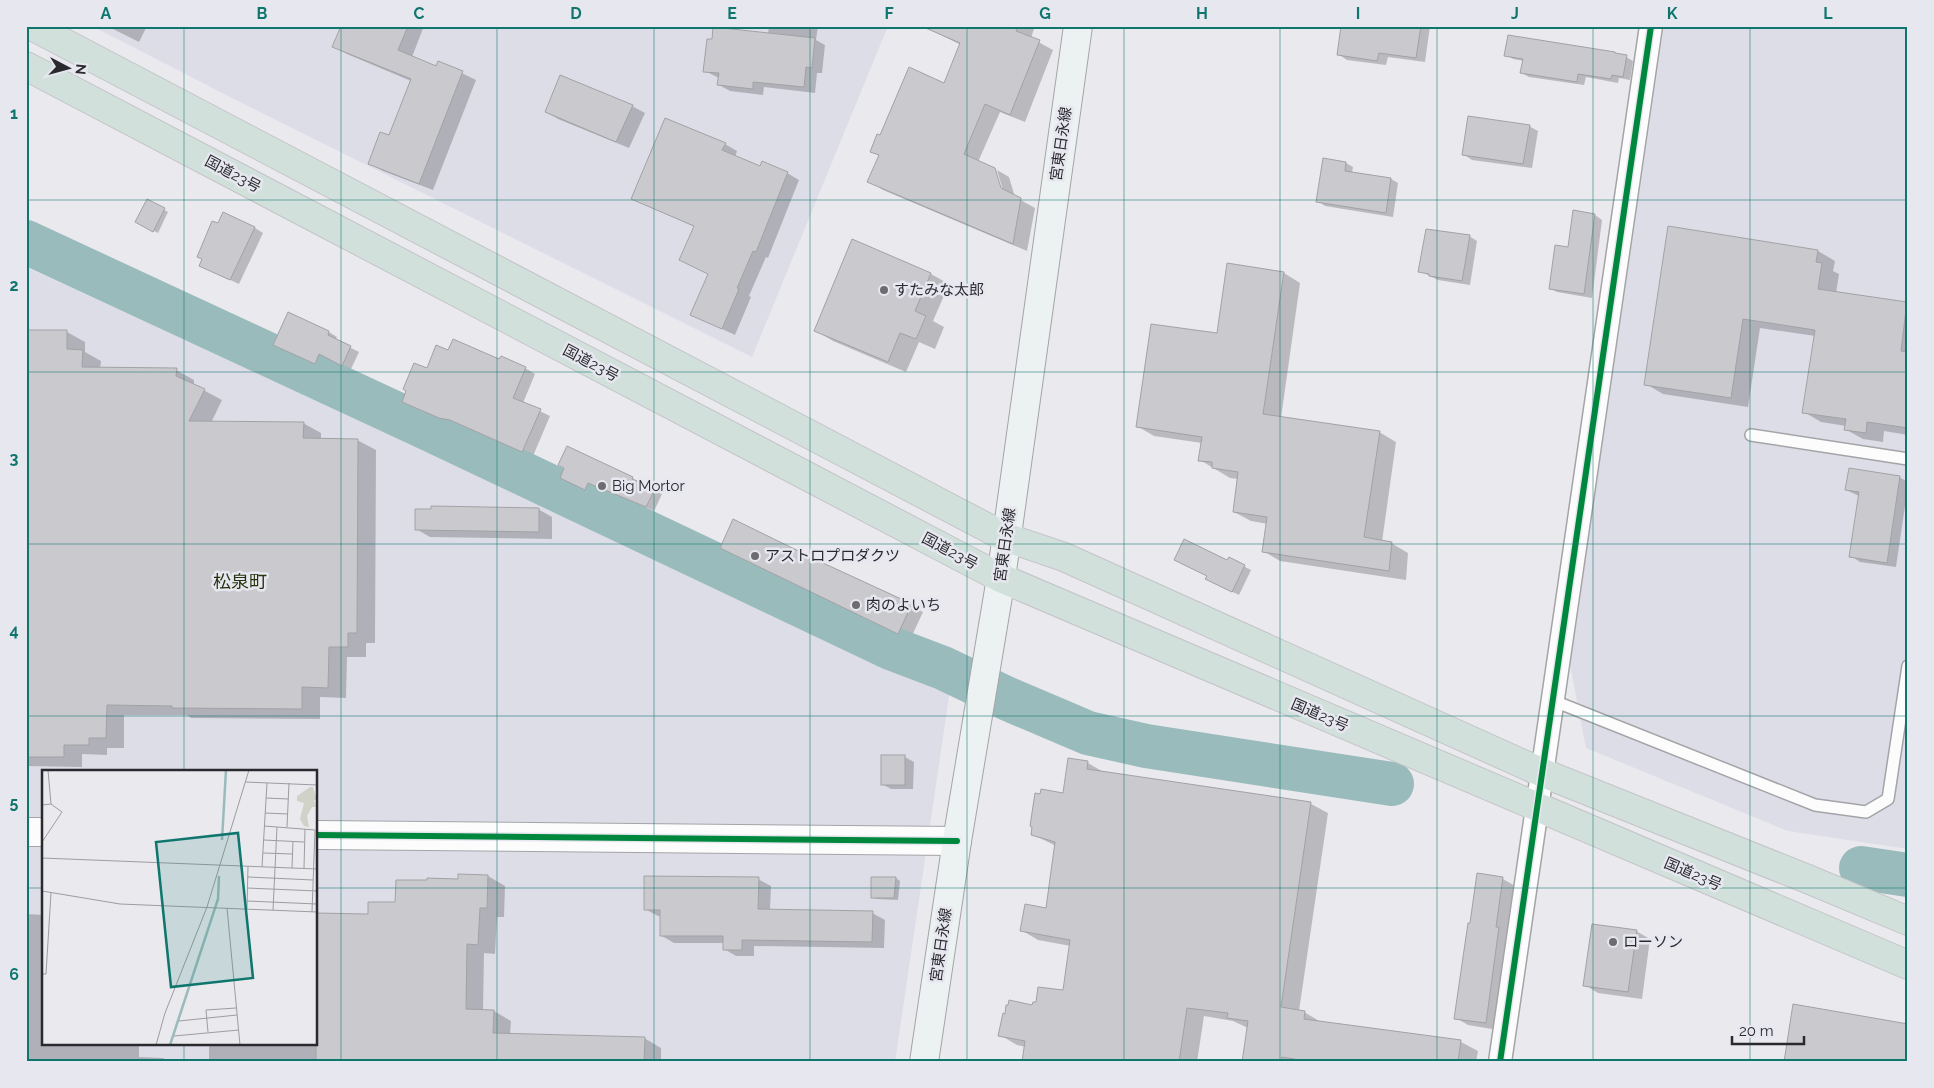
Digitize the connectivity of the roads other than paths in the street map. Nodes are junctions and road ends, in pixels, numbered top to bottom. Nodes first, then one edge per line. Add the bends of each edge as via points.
1 (32, 26) edge
2 (1078, 26) edge
3 (1651, 26) edge
4 (26, 66) edge
5 (1752, 435) dead end
6 (1908, 459) edge
7 (1005, 536) junction
8 (1001, 578) junction
9 (1908, 666) edge
10 (1554, 701) junction
11 (1544, 774) junction
12 (1538, 808) junction
13 (26, 832) edge
14 (42, 832) edge
15 (318, 835) edge
16 (957, 841) junction
17 (1908, 922) edge
18 (1908, 965) edge
19 (924, 1062) edge
20 (1500, 1062) edge

1 - 7 highway
2 - 7 main road, 宮東日永線
3 - 10 street
4 - 8 highway, 国道23号
5 - 6 lane
7 - 8 main road, 宮東日永線
7 - 11 highway via 1064,557
8 - 12 highway, 国道23号
8 - 16 main road, 宮東日永線
9 - 10 lane via 1888,799 1866,812 1815,805
10 - 11 street
11 - 12 street
11 - 17 highway
12 - 18 highway, 国道23号
12 - 20 street
13 - 14 street
15 - 16 street
16 - 19 main road, 宮東日永線

